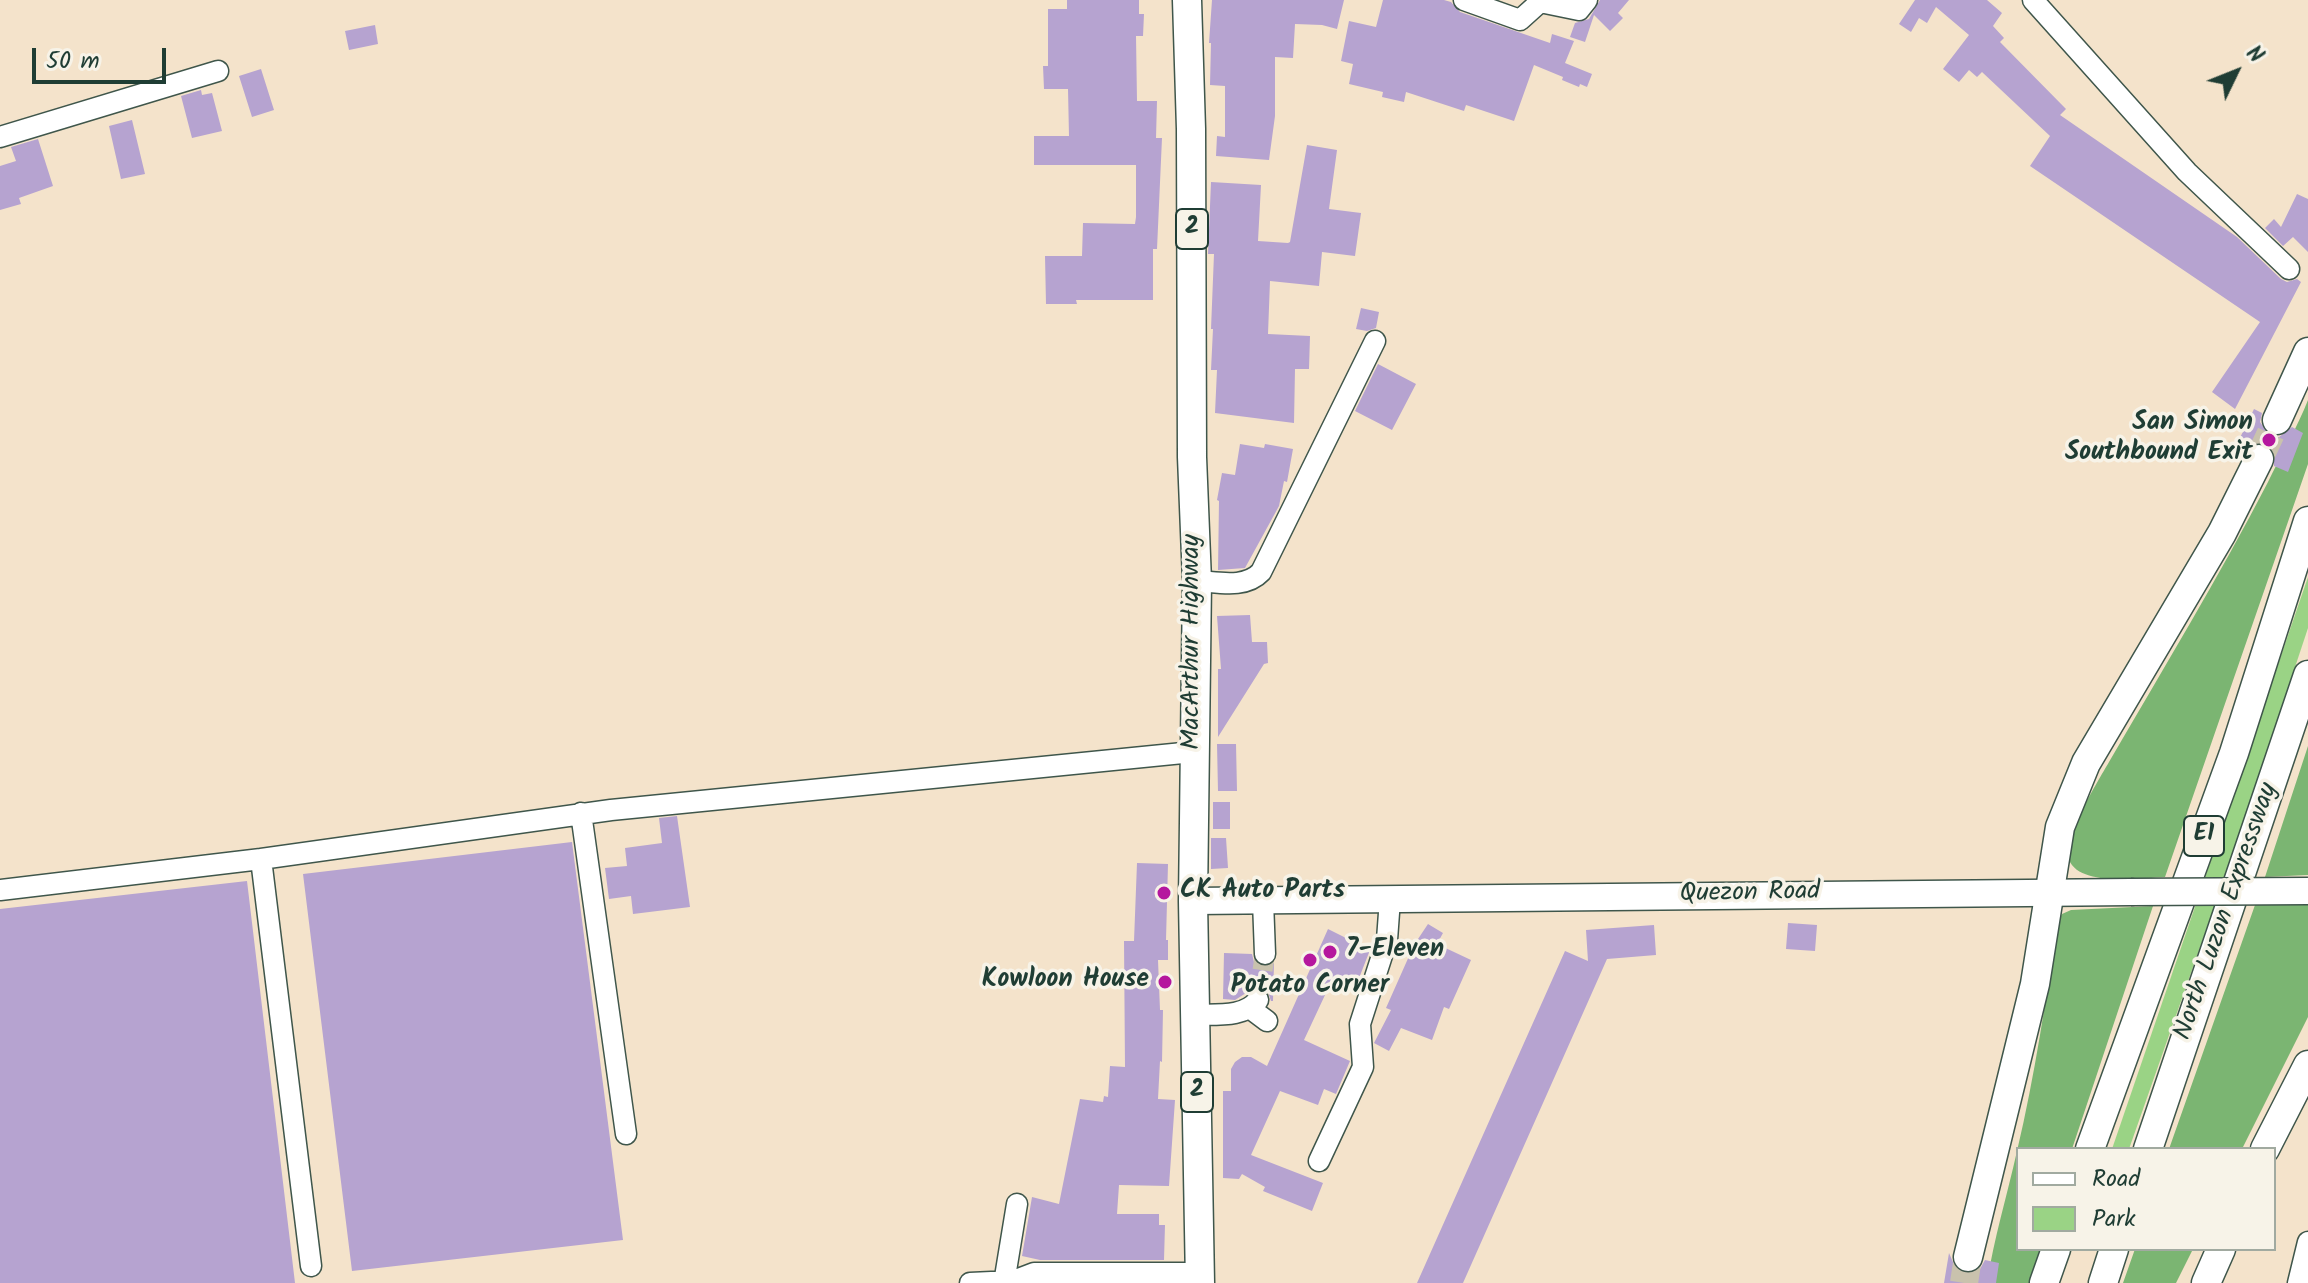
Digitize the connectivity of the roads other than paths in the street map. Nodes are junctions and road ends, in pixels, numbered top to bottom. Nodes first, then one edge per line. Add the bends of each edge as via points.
1 (1187, 0) edge
2 (1464, 0) edge
3 (1587, 0) edge
4 (2033, 0) edge
5 (218, 71) dead end
6 (0, 137) edge
7 (2289, 269) dead end
8 (1375, 341) dead end
9 (2308, 352) edge
10 (2277, 420) tunnel mouth
11 (2259, 459) tunnel mouth
12 (2308, 521) edge
13 (1197, 581) junction
14 (2308, 675) edge
15 (1193, 752) junction
16 (581, 813) junction
17 (261, 859) junction
18 (0, 890) edge
19 (2308, 891) edge
20 (2049, 892) junction
21 (1390, 899) junction
22 (1193, 901) junction
23 (1263, 901) junction
24 (1265, 954) tunnel mouth
25 (1259, 1010) dead end
26 (1194, 1015) junction
27 (2308, 1065) edge
28 (626, 1134) dead end
29 (2091, 1147) edge
30 (2149, 1147) edge
31 (2266, 1147) edge
32 (1319, 1161) dead end
33 (1017, 1204) dead end
34 (2308, 1242) edge
35 (2055, 1251) edge
36 (2113, 1251) edge
37 (2220, 1251) edge
38 (1968, 1257) tunnel mouth
39 (311, 1266) dead end
40 (1080, 1278) edge
41 (1122, 1278) edge
42 (1200, 1278) edge
43 (1009, 1282) edge
44 (970, 1283) edge
45 (2044, 1283) edge
46 (2103, 1283) edge
47 (2206, 1283) edge
48 (2298, 1283) edge

1 - 13 highway, MacArthur Highway / 2
2 - 3 street via 1520,20 1540,2 1579,10
4 - 7 street via 2187,172
5 - 6 street
8 - 13 street via 1261,572 1237,583
9 - 10 highway
11 - 20 highway via 2222,533 2086,763 2060,827
12 - 29 highway, North Luzon Expressway / E1 via 2234,753
13 - 15 highway, MacArthur Highway / 2
14 - 30 highway, North Luzon Expressway / E1
15 - 16 street
15 - 22 highway, MacArthur Highway / 2
16 - 17 street
16 - 28 street
17 - 18 street
17 - 39 street
19 - 20 main road, Quezon Road, bridge
20 - 21 main road, Quezon Road
20 - 38 highway via 2035,984
21 - 23 main road, Quezon Road
21 - 32 street via 1387,940 1360,1024 1363,1067
22 - 23 main road, Quezon Road
22 - 26 highway, MacArthur Highway / 2
23 - 24 street
25 - 26 street
26 - 42 highway, MacArthur Highway / 2
27 - 31 highway
33 - 43 street
34 - 48 street
35 - 45 highway
36 - 46 highway
37 - 47 highway
40 - 41 street
40 - 43 street via 1034,1273
41 - 42 street
43 - 44 street

